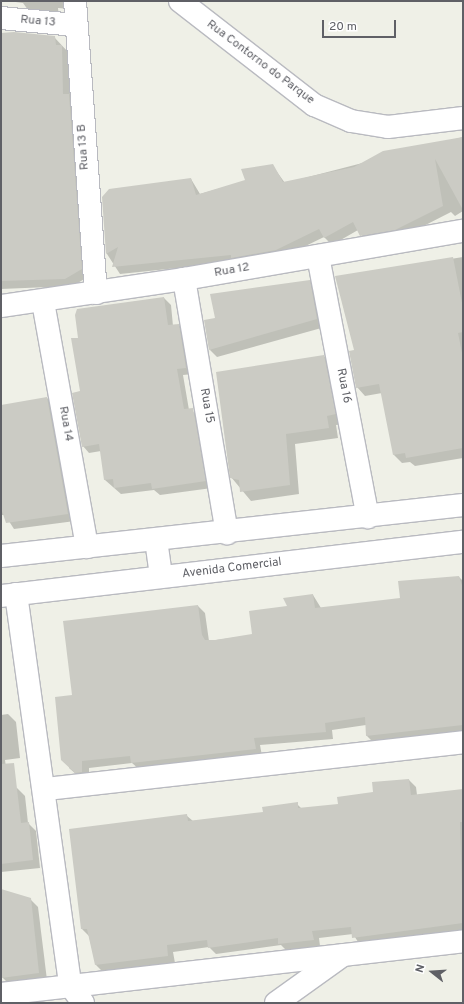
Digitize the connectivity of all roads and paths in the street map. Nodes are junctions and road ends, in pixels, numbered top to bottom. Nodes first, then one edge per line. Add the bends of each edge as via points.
1 (75, 1) edge
2 (180, 1) edge
3 (1, 18) edge
4 (75, 25) junction
5 (463, 118) edge
6 (462, 236) edge
7 (318, 256) junction
8 (184, 279) junction
9 (96, 293) junction
10 (43, 302) junction
11 (1, 306) edge
12 (463, 505) edge
13 (368, 517) junction
14 (227, 533) junction
15 (156, 540) junction
16 (463, 542) edge
17 (87, 547) junction
18 (1, 556) edge
19 (161, 577) junction
20 (9, 595) edge
21 (463, 742) edge
22 (46, 789) junction
23 (463, 941) edge
24 (344, 954) junction
25 (70, 985) junction
26 (1, 994) edge
27 (83, 1003) edge
28 (276, 1003) edge

1 - 4 street, Rua 13 B
2 - 5 street, Rua Contorno do Parque via 314,105 351,121 388,127
3 - 4 street, Rua 13
4 - 9 street, Rua 13 B
6 - 7 street, Rua 12
7 - 8 street, Rua 12
7 - 13 street, Rua 16
8 - 9 street, Rua 12
8 - 14 street, Rua 15
9 - 10 street, Rua 12
10 - 11 street, Rua 12
10 - 17 street, Rua 14
12 - 13 street
13 - 14 street
14 - 15 street
15 - 17 street
15 - 19 street
16 - 19 street, Avenida Comercial
17 - 18 street
19 - 20 street, Avenida Comercial
20 - 22 street
21 - 22 street
22 - 25 street
23 - 24 street
24 - 25 street
24 - 28 street
25 - 26 street
25 - 27 street

